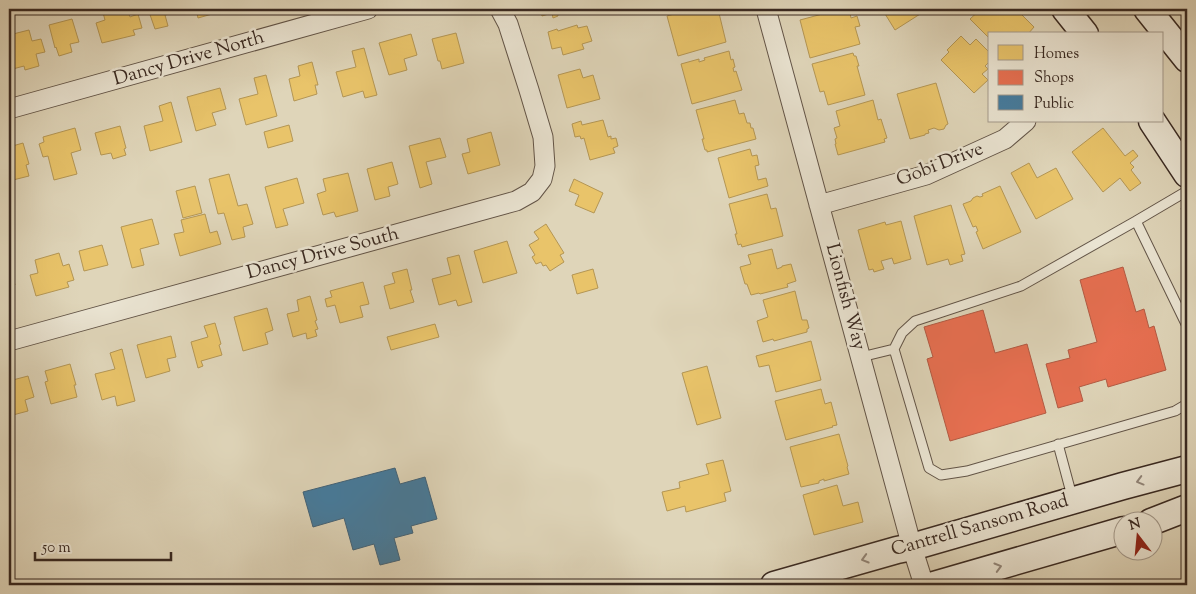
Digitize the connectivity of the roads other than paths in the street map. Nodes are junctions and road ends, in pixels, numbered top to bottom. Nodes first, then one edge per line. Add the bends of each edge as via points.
1 (368, 9) edge
2 (500, 9) edge
3 (766, 9) edge
4 (1065, 9) edge
5 (1147, 9) edge
6 (1083, 32) edge
7 (1187, 59) edge
8 (9, 109) edge
9 (1025, 122) edge
10 (1153, 122) edge
11 (1187, 174) edge
12 (1187, 191) edge
13 (819, 205) junction
14 (1136, 221) junction
15 (1187, 326) edge
16 (9, 341) edge
17 (894, 349) junction
18 (861, 357) junction
19 (1187, 404) edge
20 (1058, 444) junction
21 (1187, 469) edge
22 (1073, 500) junction
23 (1187, 508) edge
24 (1164, 517) edge
25 (1114, 533) edge
26 (912, 547) junction
27 (774, 585) edge
28 (924, 585) edge
29 (934, 585) edge

1 - 8 street, Dancy Drive North
2 - 16 street, Dancy Drive South via 508,24 543,137 545,166 542,179 532,192 516,201
3 - 13 street, Lionfish Way
4 - 6 main road
5 - 7 main road
9 - 13 street, Gobi Drive via 1005,139 926,175
10 - 11 main road
12 - 14 lane
13 - 18 street, Lionfish Way
14 - 15 lane
14 - 17 lane via 1021,286 915,321 902,333
17 - 18 lane
17 - 20 lane via 929,468 942,474 967,471
18 - 26 street, Lionfish Way
19 - 20 lane via 1175,411
20 - 22 lane
21 -> 22 main road, Cantrell Sansom Road
22 - 26 main road, Cantrell Sansom Road
23 - 24 main road
29 -> 25 main road
26 -> 27 main road, Cantrell Sansom Road
26 - 28 street, Lionfish Way

